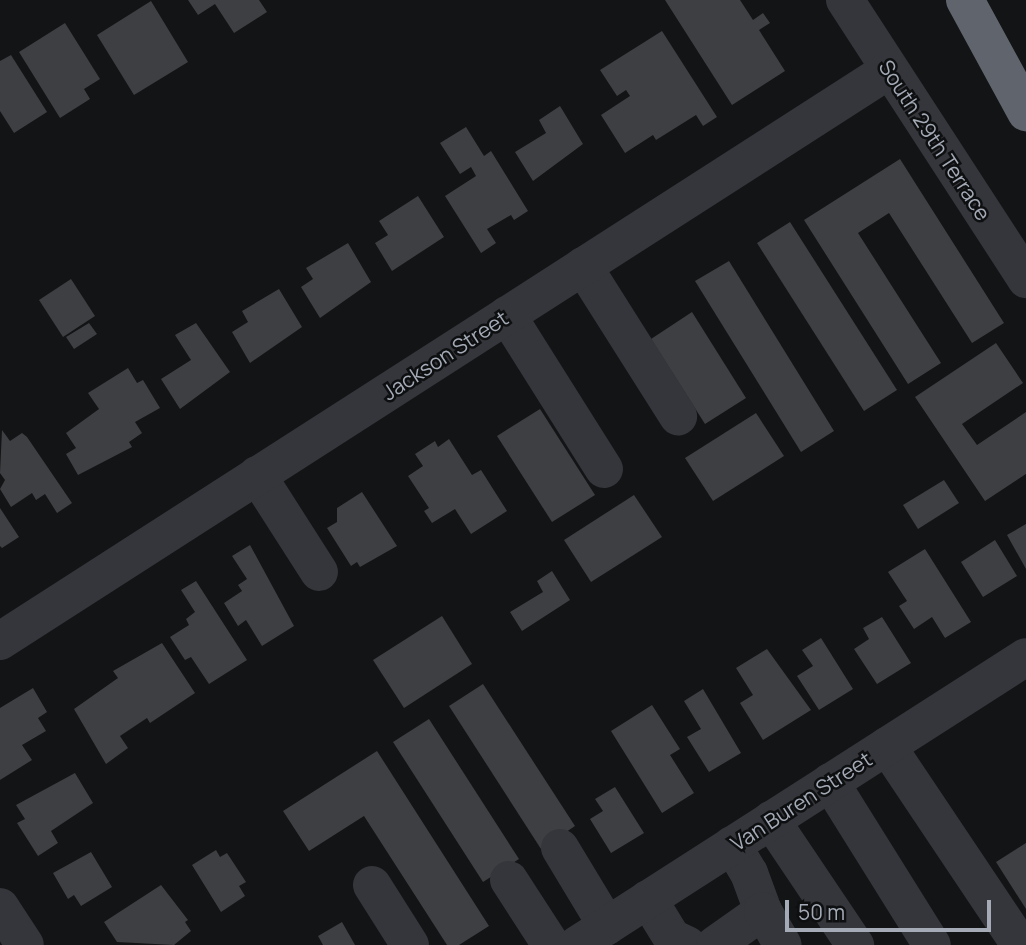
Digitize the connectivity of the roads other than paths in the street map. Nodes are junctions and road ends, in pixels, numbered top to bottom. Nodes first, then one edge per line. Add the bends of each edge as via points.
1 (845, 0) edge
2 (965, 0) edge
3 (889, 69) junction
4 (1026, 112) edge
5 (583, 266) junction
6 (1026, 279) edge
7 (507, 315) junction
8 (678, 415) dead end
9 (604, 469) dead end
10 (257, 475) junction
11 (319, 572) dead end
12 (0, 641) edge
13 (1026, 657) edge
14 (887, 746) junction
15 (830, 782) junction
16 (771, 821) junction
17 (732, 845) junction
18 (560, 848) dead end
19 (509, 880) dead end
20 (372, 885) dead end
21 (648, 899) junction
22 (0, 907) edge
23 (763, 911) junction
24 (580, 940) edge
25 (25, 945) edge
26 (410, 945) edge
27 (687, 945) edge
28 (715, 945) edge
29 (783, 945) edge
30 (855, 945) edge
31 (932, 945) edge
32 (1020, 945) edge

1 - 3 street, South 29th Terrace
2 - 4 highway
3 - 5 street, Jackson Street
3 - 6 street, South 29th Terrace
5 - 7 street, Jackson Street
5 - 8 street
7 - 9 street
7 - 10 street, Jackson Street
10 - 11 street
10 - 12 street, Jackson Street
13 - 14 street, Van Buren Street
14 - 15 street, Van Buren Street
14 - 32 street
15 - 16 street, Van Buren Street
15 - 31 street
16 - 17 street, Van Buren Street
16 - 30 street
17 - 21 street, Van Buren Street
17 - 23 street
18 - 24 street
19 - 24 street
20 - 26 street
21 - 24 street, Van Buren Street
21 - 27 street via 672,938
22 - 25 street
23 - 28 street
23 - 29 street

